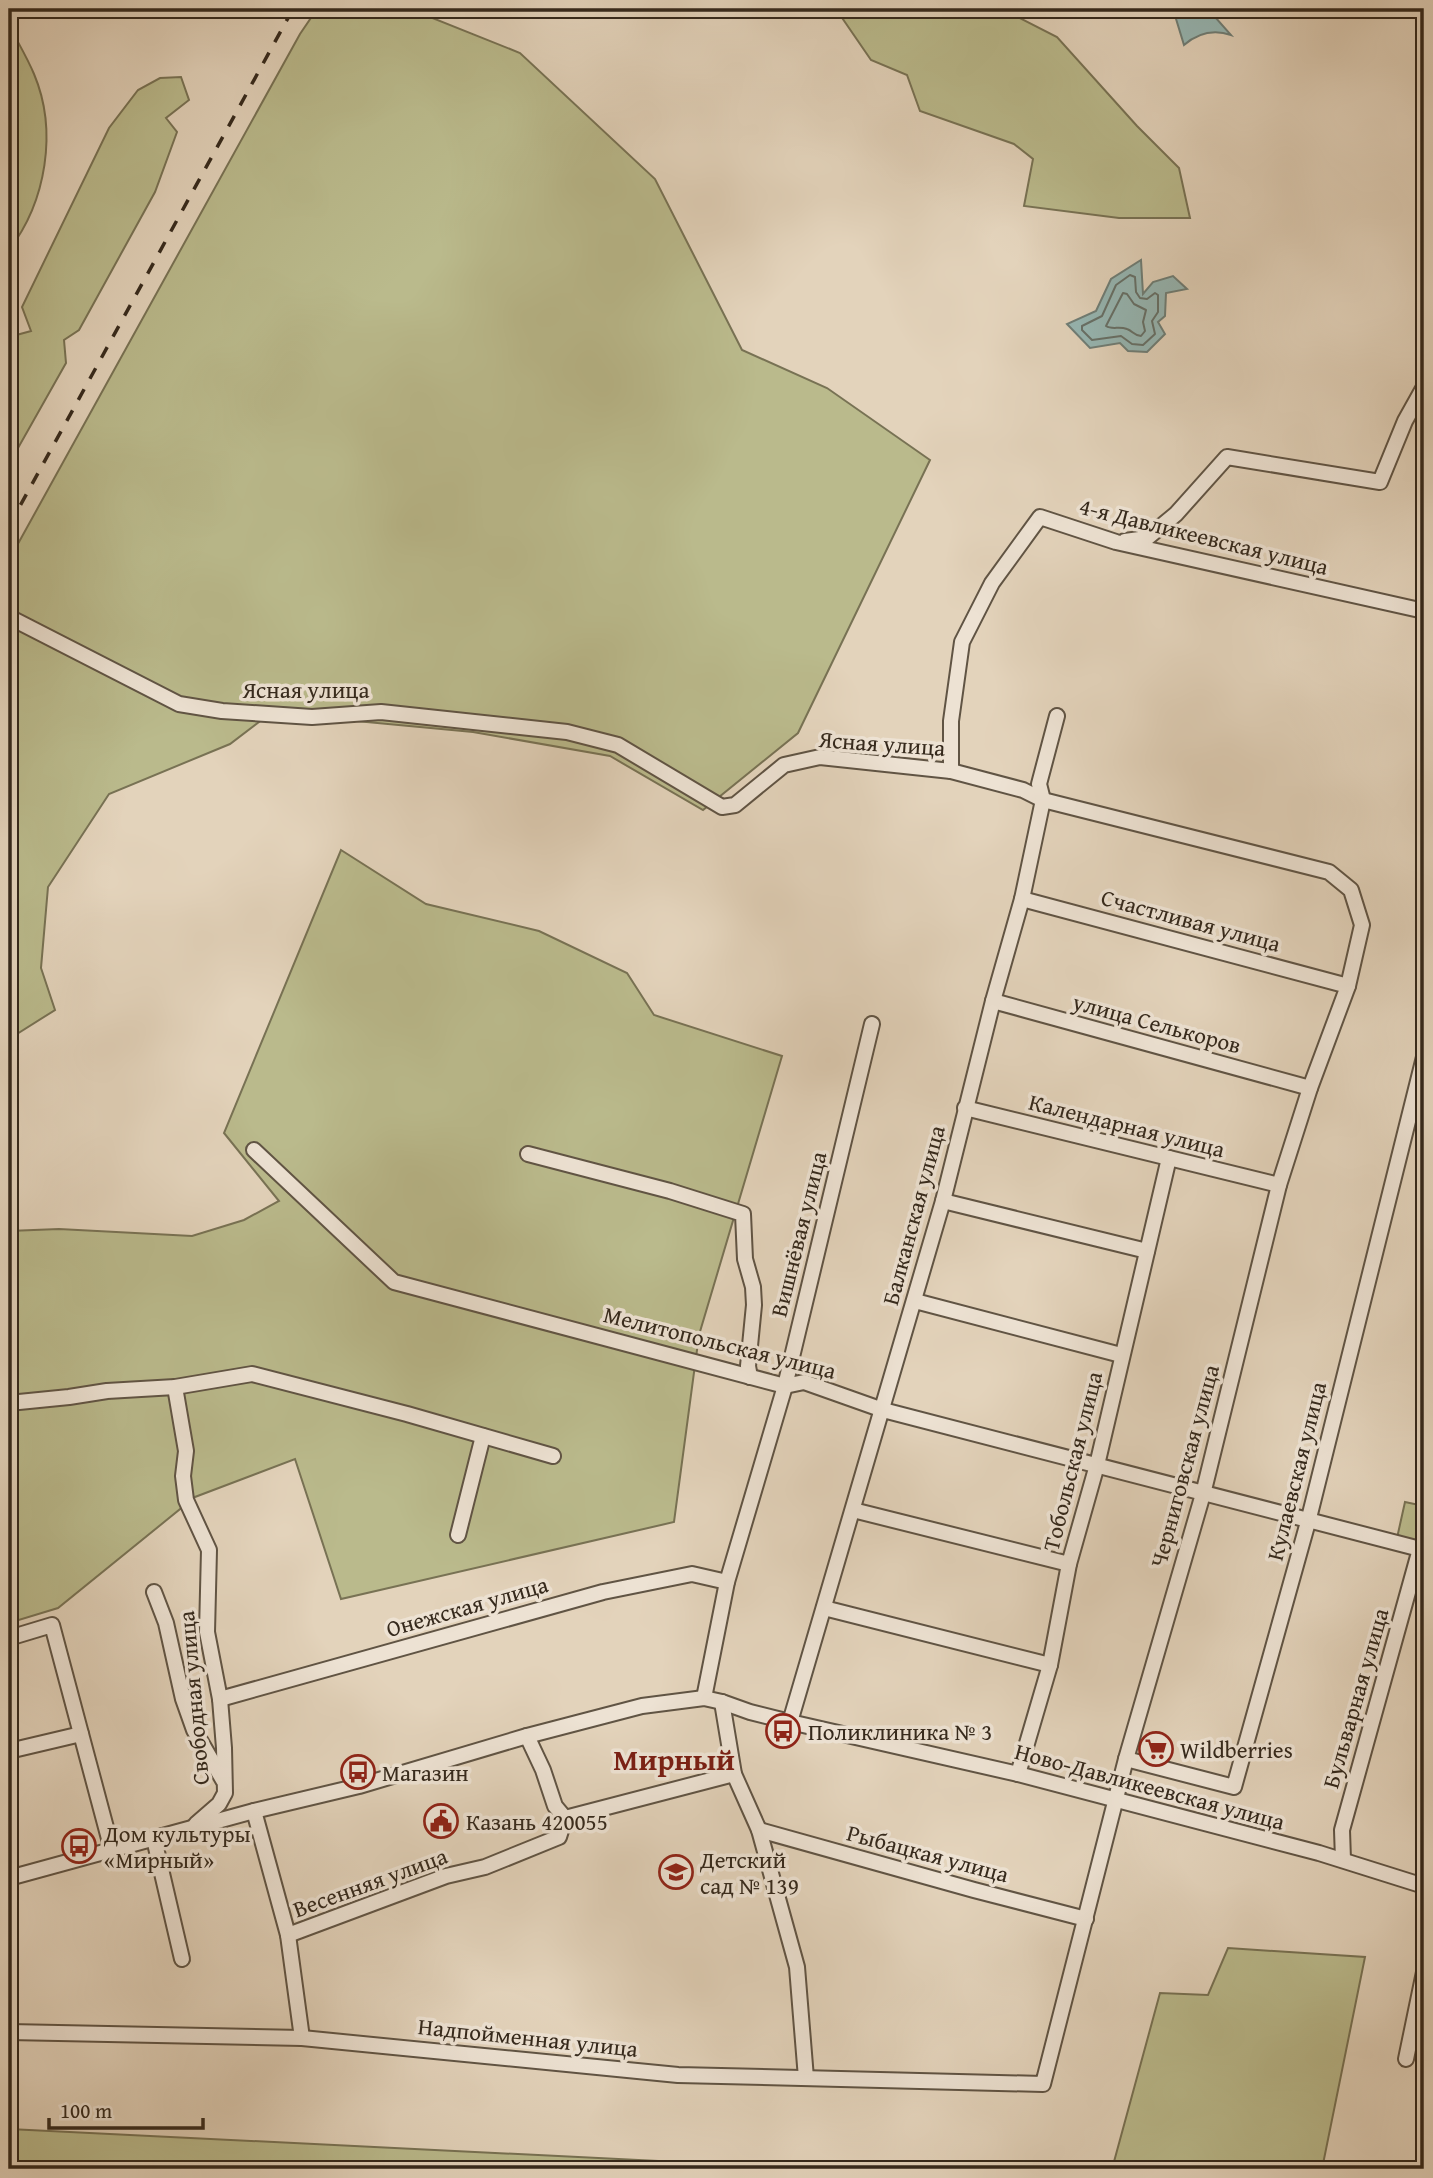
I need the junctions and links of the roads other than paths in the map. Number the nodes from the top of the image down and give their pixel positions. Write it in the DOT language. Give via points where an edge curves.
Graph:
graph roads {
  1 [pos="1424,387"];
  2 [pos="1116,542"];
  3 [pos="1424,611"];
  4 [pos="9,617"];
  5 [pos="1057,716"];
  6 [pos="951,771"];
  7 [pos="1043,800"];
  8 [pos="1329,872"];
  9 [pos="1023,899"];
  10 [pos="1348,986"];
  11 [pos="993,1001"];
  12 [pos="872,1024"];
  13 [pos="1424,1057"];
  14 [pos="1310,1088"];
  15 [pos="965,1108"];
  16 [pos="254,1150"];
  17 [pos="528,1154"];
  18 [pos="1169,1158"];
  19 [pos="1279,1185"];
  20 [pos="943,1201"];
  21 [pos="1147,1251"];
  22 [pos="915,1301"];
  23 [pos="1121,1355"];
  24 [pos="750,1377"];
  25 [pos="785,1386"];
  26 [pos="175,1387"];
  27 [pos="9,1403"];
  28 [pos="883,1410"];
  29 [pos="483,1436"];
  30 [pos="553,1456"];
  31 [pos="1097,1465"];
  32 [pos="1203,1494"];
  33 [pos="853,1510"];
  34 [pos="1308,1522"];
  35 [pos="458,1535"];
  36 [pos="1422,1550"];
  37 [pos="1069,1564"];
  38 [pos="727,1582"];
  39 [pos="154,1592"];
  40 [pos="824,1608"];
  41 [pos="9,1638"];
  42 [pos="1050,1665"];
  43 [pos="704,1698"];
  44 [pos="220,1699"];
  45 [pos="722,1702"];
  46 [pos="790,1722"];
  47 [pos="81,1734"];
  48 [pos="527,1736"];
  49 [pos="9,1751"];
  50 [pos="1126,1759"];
  51 [pos="734,1774"];
  52 [pos="1018,1774"];
  53 [pos="224,1787"];
  54 [pos="1117,1800"];
  55 [pos="248,1813"];
  56 [pos="565,1818"];
  57 [pos="189,1829"];
  58 [pos="759,1830"];
  59 [pos="154,1839"];
  60 [pos="112,1850"];
  61 [pos="1342,1860"];
  62 [pos="9,1878"];
  63 [pos="1424,1886"];
  64 [pos="1086,1919"];
  65 [pos="288,1935"];
  66 [pos="182,1959"];
  67 [pos="1424,1972"];
  68 [pos="9,2032"];
  69 [pos="302,2038"];
  70 [pos="1406,2059"];
  71 [pos="806,2078"];
  72 [pos="1043,2084"];
  1 -- 2 [label="street" via="1380,482 1227,457 1176,514 1147,538"];
  2 -- 3 [label="street, 4-я Давликеевская улица"];
  2 -- 6 [label="street, 4-я Давликеевская улица" via="1040,517 992,583 962,642 951,721"];
  4 -- 6 [label="street, Ясная улица" via="179,704 312,717 381,712 567,732 618,745 722,807 735,805 784,765 820,757"];
  5 -- 7 [label="street, Балканская улица" via="1040,784"];
  6 -- 7 [label="street, Ясная улица" via="1023,790"];
  7 -- 8 [label="street, Ясная улица"];
  7 -- 9 [label="street, Балканская улица"];
  8 -- 10 [label="street, Черниговская улица" via="1351,890 1362,925"];
  9 -- 10 [label="street, Счастливая улица"];
  9 -- 11 [label="street, Балканская улица"];
  10 -- 14 [label="street, Черниговская улица"];
  11 -- 14 [label="street, улица Селькоров"];
  11 -- 15 [label="street, Балканская улица"];
  12 -- 25 [label="street, Вишнёвая улица"];
  13 -- 34 [label="street, Кулаевская улица"];
  14 -- 19 [label="street, Черниговская улица"];
  15 -- 18 [label="street, Календарная улица"];
  15 -- 20 [label="street, Балканская улица"];
  16 -- 24 [label="street, Мелитопольская улица" via="394,1282"];
  17 -- 24 [label="street" via="743,1214 754,1305"];
  18 -- 19 [label="street, Календарная улица"];
  18 -- 21 [label="street, Тобольская улица"];
  19 -- 32 [label="street, Черниговская улица"];
  20 -- 21 [label="street"];
  20 -- 22 [label="street, Балканская улица"];
  21 -- 23 [label="street, Тобольская улица"];
  22 -- 23 [label="street"];
  22 -- 28 [label="street, Балканская улица"];
  23 -- 31 [label="street, Тобольская улица"];
  24 -- 25 [label="street, Мелитопольская улица"];
  25 -- 28 [label="street, Мелитопольская улица" via="804,1382"];
  25 -- 38 [label="street, Вишнёвая улица"];
  26 -- 27 [label="street"];
  26 -- 29 [label="street" via="252,1374"];
  26 -- 44 [label="street, Свободная улица" via="186,1451 186,1500 209,1550 207,1632"];
  28 -- 31 [label="street, Мелитопольская улица"];
  28 -- 33 [label="street, Балканская улица"];
  29 -- 30 [label="street"];
  29 -- 35 [label="street"];
  31 -- 32 [label="street, Мелитопольская улица"];
  31 -- 37 [label="street, Тобольская улица"];
  32 -- 34 [label="street, Мелитопольская улица"];
  32 -- 50 [label="street, Черниговская улица"];
  33 -- 37 [label="street"];
  33 -- 40 [label="street, Балканская улица"];
  34 -- 36 [label="street, Мелитопольская улица"];
  34 -- 50 [label="street, Кулаевская улица" via="1234,1787"];
  36 -- 61 [label="street, Бульварная улица" via="1342,1830"];
  37 -- 42 [label="street, Тобольская улица"];
  38 -- 43 [label="street, Вишнёвая улица"];
  38 -- 44 [label="street, Онежская улица" via="692,1574 603,1592"];
  39 -- 53 [label="street" via="190,1720"];
  40 -- 42 [label="street"];
  40 -- 46 [label="street, Балканская улица"];
  41 -- 47 [label="street" via="52,1625"];
  42 -- 52 [label="street, Тобольская улица"];
  43 -- 45 [label="street, Ново-Давликеевская улица"];
  43 -- 48 [label="street, Ново-Давликеевская улица" via="642,1706"];
  44 -- 53 [label="street, Свободная улица"];
  45 -- 46 [label="street, Ново-Давликеевская улица"];
  45 -- 51 [label="street"];
  46 -- 52 [label="street, Ново-Давликеевская улица"];
  47 -- 49 [label="street"];
  47 -- 60 [label="street"];
  48 -- 55 [label="street, Ново-Давликеевская улица" via="359,1786"];
  48 -- 56 [label="street" via="555,1806"];
  50 -- 54 [label="street, Черниговская улица"];
  51 -- 56 [label="street"];
  51 -- 58 [label="street"];
  52 -- 54 [label="street, Ново-Давликеевская улица"];
  53 -- 55 [label="street" via="230,1804"];
  53 -- 57 [label="street, Свободная улица" via="219,1804"];
  54 -- 61 [label="street, Ново-Давликеевская улица"];
  54 -- 64 [label="street, Черниговская улица"];
  55 -- 57 [label="street, Ново-Давликеевская улица"];
  55 -- 65 [label="street"];
  56 -- 65 [label="street, Весенняя улица" via="559,1837"];
  57 -- 59 [label="street, Ново-Давликеевская улица"];
  58 -- 64 [label="street, Рыбацкая улица"];
  58 -- 71 [label="street" via="797,1968"];
  59 -- 60 [label="street, Ново-Давликеевская улица"];
  59 -- 66 [label="street"];
  60 -- 62 [label="street, Ново-Давликеевская улица"];
  61 -- 63 [label="street, Ново-Давликеевская улица"];
  64 -- 72 [label="street, Черниговская улица"];
  65 -- 69 [label="street"];
  67 -- 70 [label="street"];
  68 -- 69 [label="street, Надпойменная улица"];
  69 -- 71 [label="street, Надпойменная улица" via="678,2075"];
  71 -- 72 [label="street, Надпойменная улица"];
}
